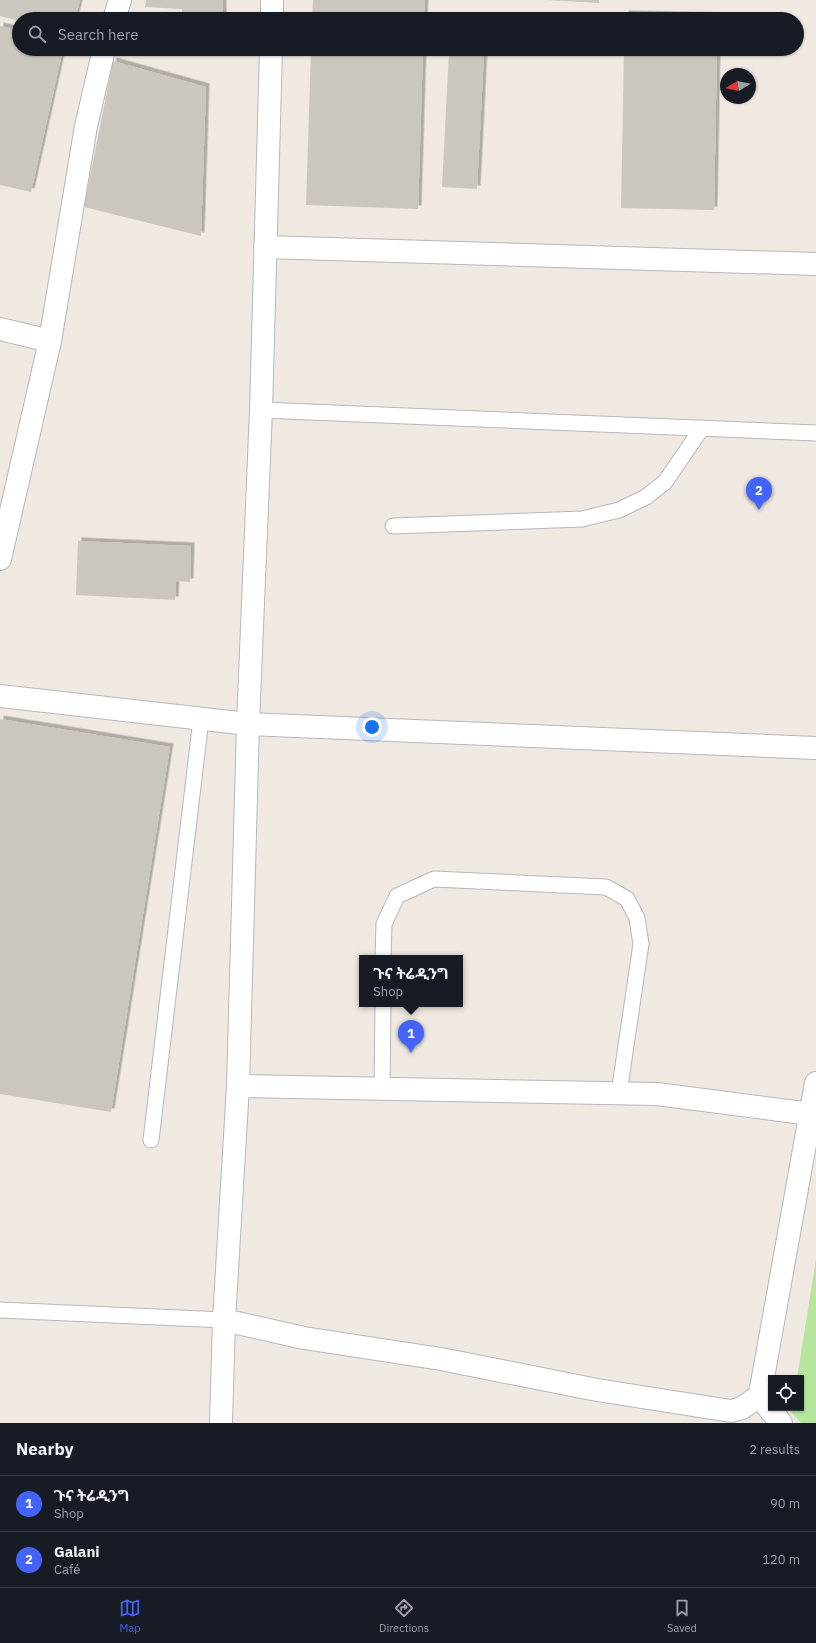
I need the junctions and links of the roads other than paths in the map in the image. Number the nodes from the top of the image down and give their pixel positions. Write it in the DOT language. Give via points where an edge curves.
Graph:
graph roads {
  1 [pos="120,0"];
  2 [pos="272,0"];
  3 [pos="116,12"];
  4 [pos="272,12"];
  5 [pos="102,56"];
  6 [pos="271,56"];
  7 [pos="265,247"];
  8 [pos="816,264"];
  9 [pos="0,329"];
  10 [pos="50,341"];
  11 [pos="261,410"];
  12 [pos="702,428"];
  13 [pos="816,433"];
  14 [pos="394,526"];
  15 [pos="0,559"];
  16 [pos="0,696"];
  17 [pos="201,719"];
  18 [pos="248,724"];
  19 [pos="816,748"];
  20 [pos="383,955"];
  21 [pos="383,1007"];
  22 [pos="816,1083"];
  23 [pos="238,1086"];
  24 [pos="382,1089"];
  25 [pos="619,1093"];
  26 [pos="811,1114"];
  27 [pos="150,1140"];
  28 [pos="0,1310"];
  29 [pos="224,1320"];
  30 [pos="759,1396"];
  31 [pos="221,1423"];
  32 [pos="781,1423"];
  1 -- 3 [label="street"];
  2 -- 4 [label="street"];
  5 -- 10 [label="street" via="86,126"];
  6 -- 7 [label="street"];
  7 -- 8 [label="street"];
  7 -- 11 [label="street"];
  9 -- 10 [label="street"];
  10 -- 15 [label="street"];
  11 -- 12 [label="lane"];
  11 -- 18 [label="street"];
  12 -- 13 [label="lane"];
  12 -- 14 [label="lane" via="665,482 646,497 618,510 582,519"];
  16 -- 17 [label="street"];
  17 -- 18 [label="street"];
  17 -- 27 [label="lane"];
  18 -- 19 [label="street"];
  18 -- 23 [label="street"];
  20 -- 25 [label="lane" via="384,924 397,896 434,878 606,887 626,899 637,918 641,944"];
  21 -- 24 [label="lane"];
  22 -- 26 [label="street"];
  23 -- 24 [label="street"];
  23 -- 29 [label="street"];
  24 -- 25 [label="street"];
  25 -- 26 [label="street" via="656,1094"];
  26 -- 30 [label="street"];
  28 -- 29 [label="lane"];
  29 -- 30 [label="street" via="304,1338 730,1411 742,1408"];
  29 -- 31 [label="street"];
  30 -- 32 [label="street"];
}
